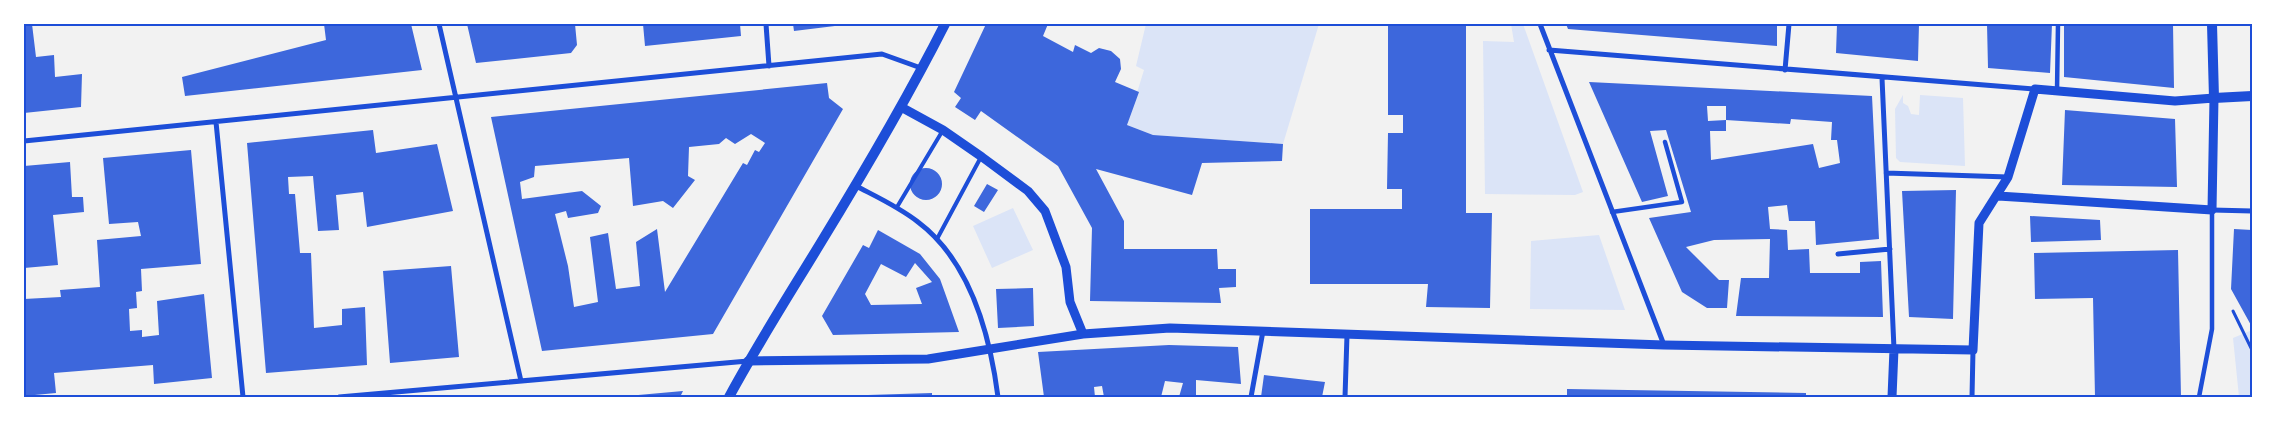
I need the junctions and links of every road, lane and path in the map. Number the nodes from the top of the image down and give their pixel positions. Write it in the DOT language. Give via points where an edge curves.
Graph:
graph roads {
  1 [pos="439,24"];
  2 [pos="766,24"];
  3 [pos="945,24"];
  4 [pos="1540,24"];
  5 [pos="1788,24"];
  6 [pos="2058,24"];
  7 [pos="2212,24"];
  8 [pos="1549,50"];
  9 [pos="769,66"];
  10 [pos="922,68"];
  11 [pos="1784,70"];
  12 [pos="1882,78"];
  13 [pos="2035,89"];
  14 [pos="2057,91"];
  15 [pos="2252,96"];
  16 [pos="456,97"];
  17 [pos="2214,98"];
  18 [pos="901,107"];
  19 [pos="216,122"];
  20 [pos="943,130"];
  21 [pos="24,142"];
  22 [pos="1665,142"];
  23 [pos="982,157"];
  24 [pos="1886,173"];
  25 [pos="2008,177"];
  26 [pos="856,186"];
  27 [pos="1998,196"];
  28 [pos="897,207"];
  29 [pos="2212,210"];
  30 [pos="1612,212"];
  31 [pos="2252,212"];
  32 [pos="937,239"];
  33 [pos="1890,250"];
  34 [pos="1838,254"];
  35 [pos="2237,316"];
  36 [pos="1263,330"];
  37 [pos="1083,334"];
  38 [pos="1347,335"];
  39 [pos="1664,344"];
  40 [pos="989,349"];
  41 [pos="1894,349"];
  42 [pos="1973,350"];
  43 [pos="2252,350"];
  44 [pos="748,361"];
  45 [pos="521,381"];
  46 [pos="243,397"];
  47 [pos="339,397"];
  48 [pos="729,397"];
  49 [pos="998,397"];
  50 [pos="1251,397"];
  51 [pos="1345,397"];
  52 [pos="1892,397"];
  53 [pos="1972,397"];
  54 [pos="2199,397"];
  1 -- 16 [label="street"];
  2 -- 9 [label="street"];
  3 -- 10 [label="main road"];
  4 -- 8 [label="street"];
  5 -- 11 [label="street"];
  6 -- 14 [label="street"];
  7 -- 17 [label="main road"];
  8 -- 11 [label="street"];
  8 -- 30 [label="street"];
  9 -- 10 [label="street" via="882,54"];
  9 -- 16 [label="street"];
  10 -- 18 [label="main road"];
  11 -- 12 [label="street"];
  12 -- 13 [label="street"];
  12 -- 24 [label="street"];
  13 -- 14 [label="street"];
  13 -- 25 [label="street"];
  14 -- 17 [label="street" via="2175,100"];
  15 -- 17 [label="main road"];
  16 -- 19 [label="street"];
  16 -- 45 [label="street"];
  17 -- 29 [label="street"];
  18 -- 20 [label="street"];
  18 -- 26 [label="main road"];
  19 -- 21 [label="street"];
  19 -- 46 [label="street"];
  20 -- 23 [label="street"];
  20 -- 28 [label="lane"];
  22 -- 30 [label="street" via="1682,202"];
  23 -- 32 [label="lane"];
  23 -- 37 [label="street" via="1028,191 1045,210 1066,267 1070,302"];
  24 -- 25 [label="street"];
  24 -- 33 [label="street"];
  25 -- 27 [label="street"];
  26 -- 28 [label="street"];
  26 -- 44 [label="main road"];
  27 -- 29 [label="street"];
  27 -- 42 [label="street" via="1980,223"];
  28 -- 32 [label="street"];
  29 -- 31 [label="street"];
  29 -- 54 [label="street" via="2212,329"];
  30 -- 39 [label="street"];
  32 -- 40 [label="street" via="959,267"];
  33 -- 34 [label="street"];
  33 -- 41 [label="street"];
  35 -- 43 [label="path"];
  36 -- 37 [label="street" via="1170,328"];
  36 -- 38 [label="street"];
  36 -- 50 [label="street"];
  37 -- 40 [label="street"];
  38 -- 39 [label="street"];
  38 -- 51 [label="street"];
  39 -- 41 [label="street"];
  40 -- 44 [label="street" via="928,360"];
  40 -- 49 [label="street"];
  41 -- 42 [label="street"];
  41 -- 52 [label="street"];
  42 -- 53 [label="street"];
  44 -- 45 [label="street"];
  44 -- 48 [label="main road"];
  45 -- 47 [label="street"];
}
